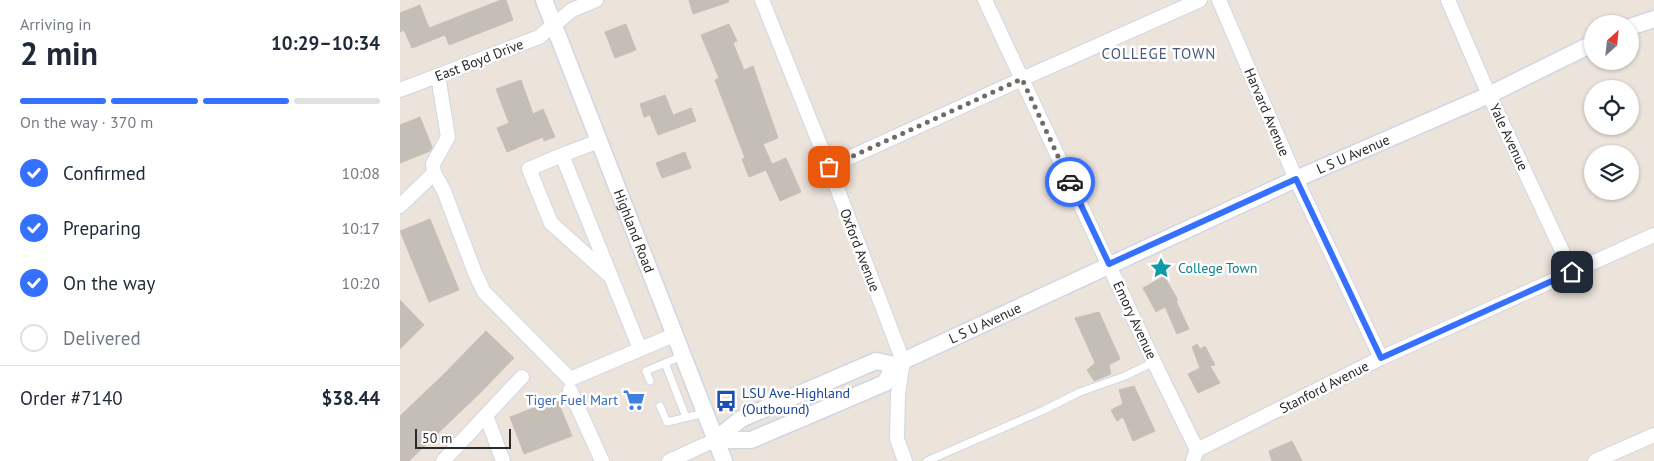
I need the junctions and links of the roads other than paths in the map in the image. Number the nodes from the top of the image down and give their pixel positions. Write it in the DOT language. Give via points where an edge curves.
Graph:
graph roads {
  1 [pos="544,0"];
  2 [pos="596,0"];
  3 [pos="762,0"];
  4 [pos="985,0"];
  5 [pos="1200,0"];
  6 [pos="1219,0"];
  7 [pos="1448,0"];
  8 [pos="1654,19"];
  9 [pos="554,24"];
  10 [pos="1639,25"];
  11 [pos="1584,48"];
  12 [pos="438,76"];
  13 [pos="1022,79"];
  14 [pos="400,90"];
  15 [pos="1489,94"];
  16 [pos="599,141"];
  17 [pos="562,155"];
  18 [pos="829,167"];
  19 [pos="434,173"];
  20 [pos="1296,179"];
  21 [pos="400,206"];
  22 [pos="1654,235"];
  23 [pos="1109,264"];
  24 [pos="1572,272"];
  25 [pos="611,277"];
  26 [pos="674,334"];
  27 [pos="640,349"];
  28 [pos="682,356"];
  29 [pos="1381,358"];
  30 [pos="1154,362"];
  31 [pos="665,363"];
  32 [pos="899,363"];
  33 [pos="522,377"];
  34 [pos="650,381"];
  35 [pos="570,390"];
  36 [pos="660,406"];
  37 [pos="705,413"];
  38 [pos="486,415"];
  39 [pos="686,417"];
  40 [pos="1654,435"];
  41 [pos="715,440"];
  42 [pos="1195,456"];
  43 [pos="1609,458"];
  44 [pos="443,461"];
  45 [pos="503,461"];
  46 [pos="602,461"];
  47 [pos="669,461"];
  48 [pos="724,461"];
  49 [pos="904,461"];
  50 [pos="927,461"];
  51 [pos="1595,461"];
  1 -- 9 [label="street, Highland Road"];
  2 -- 9 [label="street, East Boyd Drive" via="572,10"];
  3 -- 18 [label="street, Oxford Avenue"];
  4 -- 13 [label="street, Emory Avenue"];
  5 -- 13 [label="street"];
  6 -- 20 [label="street, Harvard Avenue"];
  7 -- 15 [label="street, Yale Avenue"];
  8 -- 10 [label="street"];
  9 -- 12 [label="street, East Boyd Drive" via="539,37"];
  9 -- 16 [label="street, Highland Road"];
  11 -- 15 [label="street, L S U Avenue"];
  12 -- 14 [label="street, East Boyd Drive"];
  12 -- 19 [label="street" via="448,137 433,164"];
  13 -- 18 [label="street"];
  13 -- 23 [label="street, Emory Avenue"];
  15 -- 20 [label="street, L S U Avenue"];
  15 -- 24 [label="street, Yale Avenue"];
  16 -- 17 [label="street"];
  16 -- 26 [label="street, Highland Road"];
  17 -- 25 [label="street"];
  17 -- 25 [label="street" via="529,169 547,214 551,223"];
  18 -- 32 [label="street, Oxford Avenue"];
  19 -- 21 [label="street"];
  19 -- 27 [label="street" via="484,292 570,379"];
  20 -- 23 [label="street, L S U Avenue"];
  20 -- 29 [label="street, Harvard Avenue"];
  22 -- 24 [label="street, Stanford Avenue"];
  23 -- 30 [label="street, Emory Avenue"];
  23 -- 32 [label="street, L S U Avenue"];
  24 -- 29 [label="street, Stanford Avenue"];
  25 -- 27 [label="street"];
  26 -- 27 [label="street"];
  26 -- 28 [label="street, Highland Road"];
  28 -- 31 [label="lane"];
  28 -- 37 [label="street, Highland Road"];
  29 -- 42 [label="street, Stanford Avenue"];
  30 -- 42 [label="street, Emory Avenue"];
  30 -- 50 [label="lane"];
  31 -- 34 [label="lane" via="646,371"];
  31 -- 39 [label="lane"];
  32 -- 41 [label="street, L S U Avenue" via="876,361 740,419"];
  32 -- 41 [label="street" via="885,383 751,440"];
  32 -- 49 [label="street" via="897,439"];
  33 -- 38 [label="street"];
  35 -- 46 [label="street"];
  36 -- 39 [label="lane" via="667,422"];
  37 -- 39 [label="lane"];
  37 -- 41 [label="street, Highland Road"];
  38 -- 44 [label="street"];
  38 -- 45 [label="street"];
  40 -- 43 [label="street"];
  41 -- 47 [label="street"];
  41 -- 48 [label="street, Highland Road"];
  43 -- 51 [label="street"];
}
